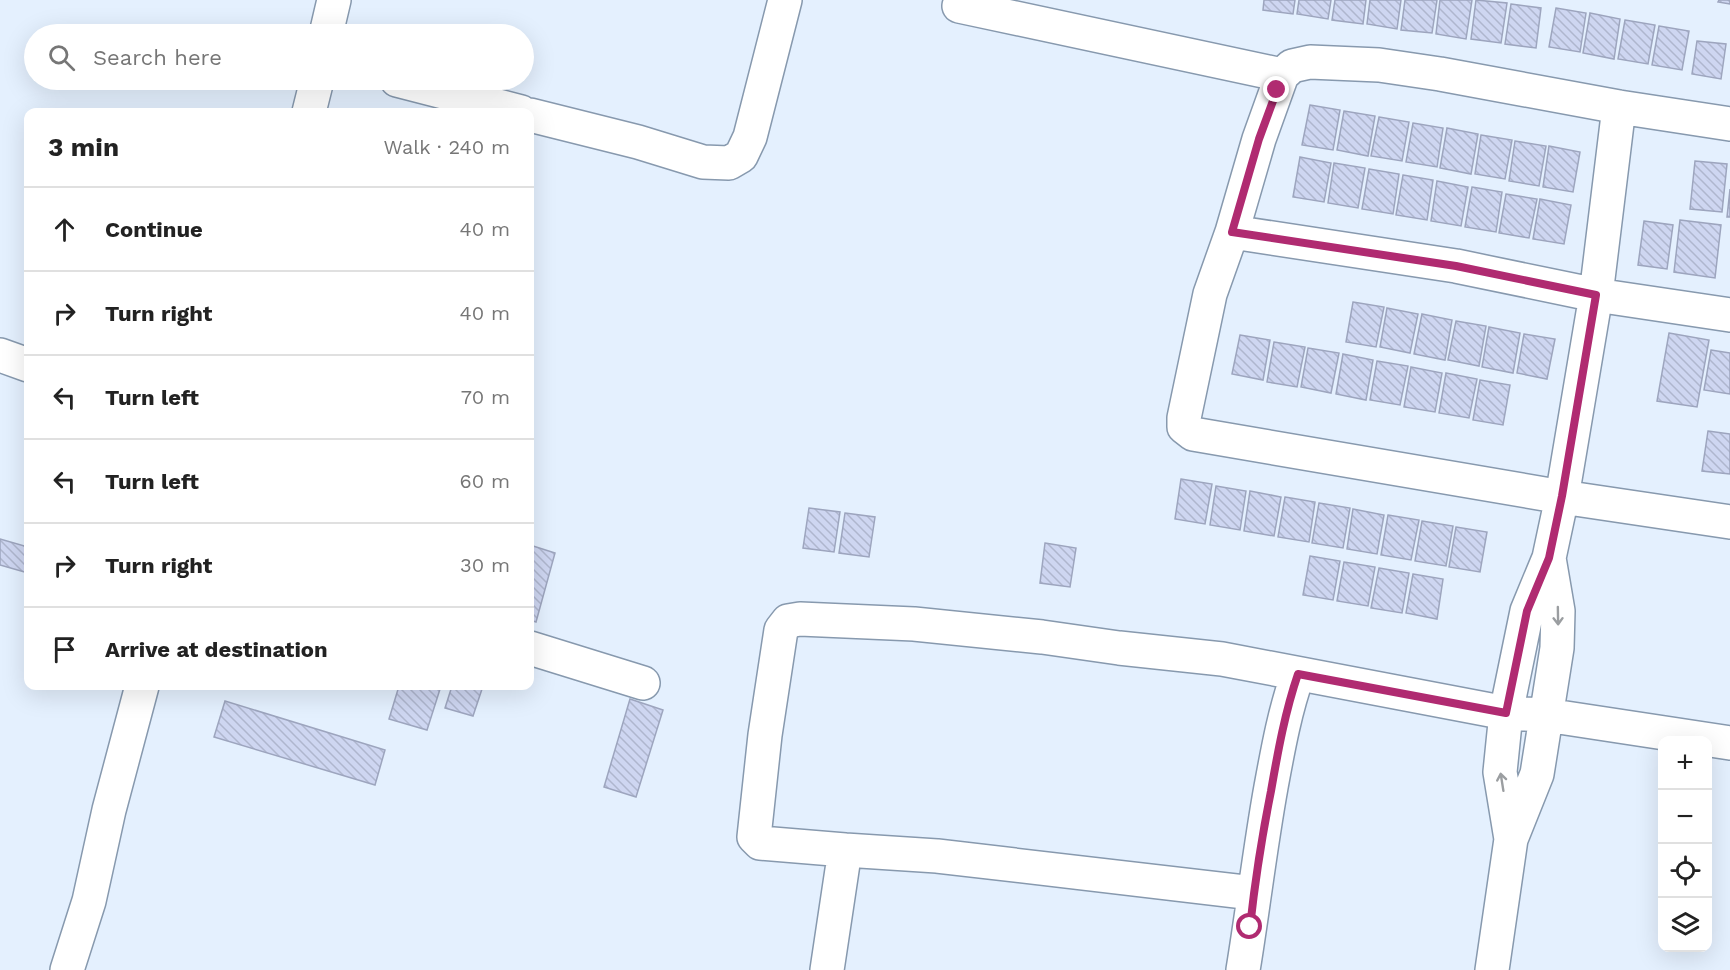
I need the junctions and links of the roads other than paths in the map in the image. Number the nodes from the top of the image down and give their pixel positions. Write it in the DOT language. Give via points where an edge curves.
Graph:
graph roads {
  1 [pos="334,0"];
  2 [pos="785,0"];
  3 [pos="959,6"];
  4 [pos="328,24"];
  5 [pos="1282,75"];
  6 [pos="314,90"];
  7 [pos="435,90"];
  8 [pos="1619,107"];
  9 [pos="310,108"];
  10 [pos="505,108"];
  11 [pos="534,116"];
  12 [pos="1730,124"];
  13 [pos="1232,232"];
  14 [pos="1596,295"];
  15 [pos="1730,315"];
  16 [pos="0,355"];
  17 [pos="24,364"];
  18 [pos="1562,496"];
  19 [pos="1730,522"];
  20 [pos="1549,558"];
  21 [pos="534,649"];
  22 [pos="1298,674"];
  23 [pos="643,682"];
  24 [pos="141,690"];
  25 [pos="1506,713"];
  26 [pos="1546,715"];
  27 [pos="1730,743"];
  28 [pos="1511,839"];
  29 [pos="845,850"];
  30 [pos="1253,893"];
  31 [pos="67,970"];
  32 [pos="827,970"];
  33 [pos="1243,970"];
  34 [pos="1492,970"];
  1 -- 4 [label="street"];
  2 -- 11 [label="street" via="750,137 741,156 729,163 703,162"];
  3 -- 5 [label="street"];
  5 -- 8 [label="street" via="1292,66 1310,62 1378,65"];
  5 -- 13 [label="street"];
  6 -- 9 [label="street"];
  7 -- 10 [label="street"];
  8 -- 12 [label="street"];
  8 -- 14 [label="street"];
  13 -- 14 [label="street" via="1456,266"];
  13 -- 18 [label="street" via="1210,294 1184,427 1193,434"];
  14 -- 15 [label="street"];
  14 -- 18 [label="street"];
  16 -- 17 [label="street"];
  18 -- 19 [label="street"];
  18 -- 20 [label="street"];
  20 -- 25 [label="street" via="1527,611"];
  20 -- 26 [label="street, one-way" via="1558,611 1557,648"];
  21 -- 23 [label="street"];
  22 -- 25 [label="street"];
  22 -- 29 [label="street" via="1222,659 1042,637 914,624 789,621 781,630 754,837 760,843"];
  22 -- 30 [label="street" via="1278,750"];
  24 -- 31 [label="street" via="89,902"];
  25 -- 26 [label="street"];
  28 -- 25 [label="street, one-way" via="1500,772"];
  26 -- 27 [label="street"];
  26 -- 28 [label="street" via="1537,774"];
  28 -- 34 [label="street"];
  29 -- 30 [label="street" via="937,856"];
  29 -- 32 [label="street"];
  30 -- 33 [label="street"];
}
